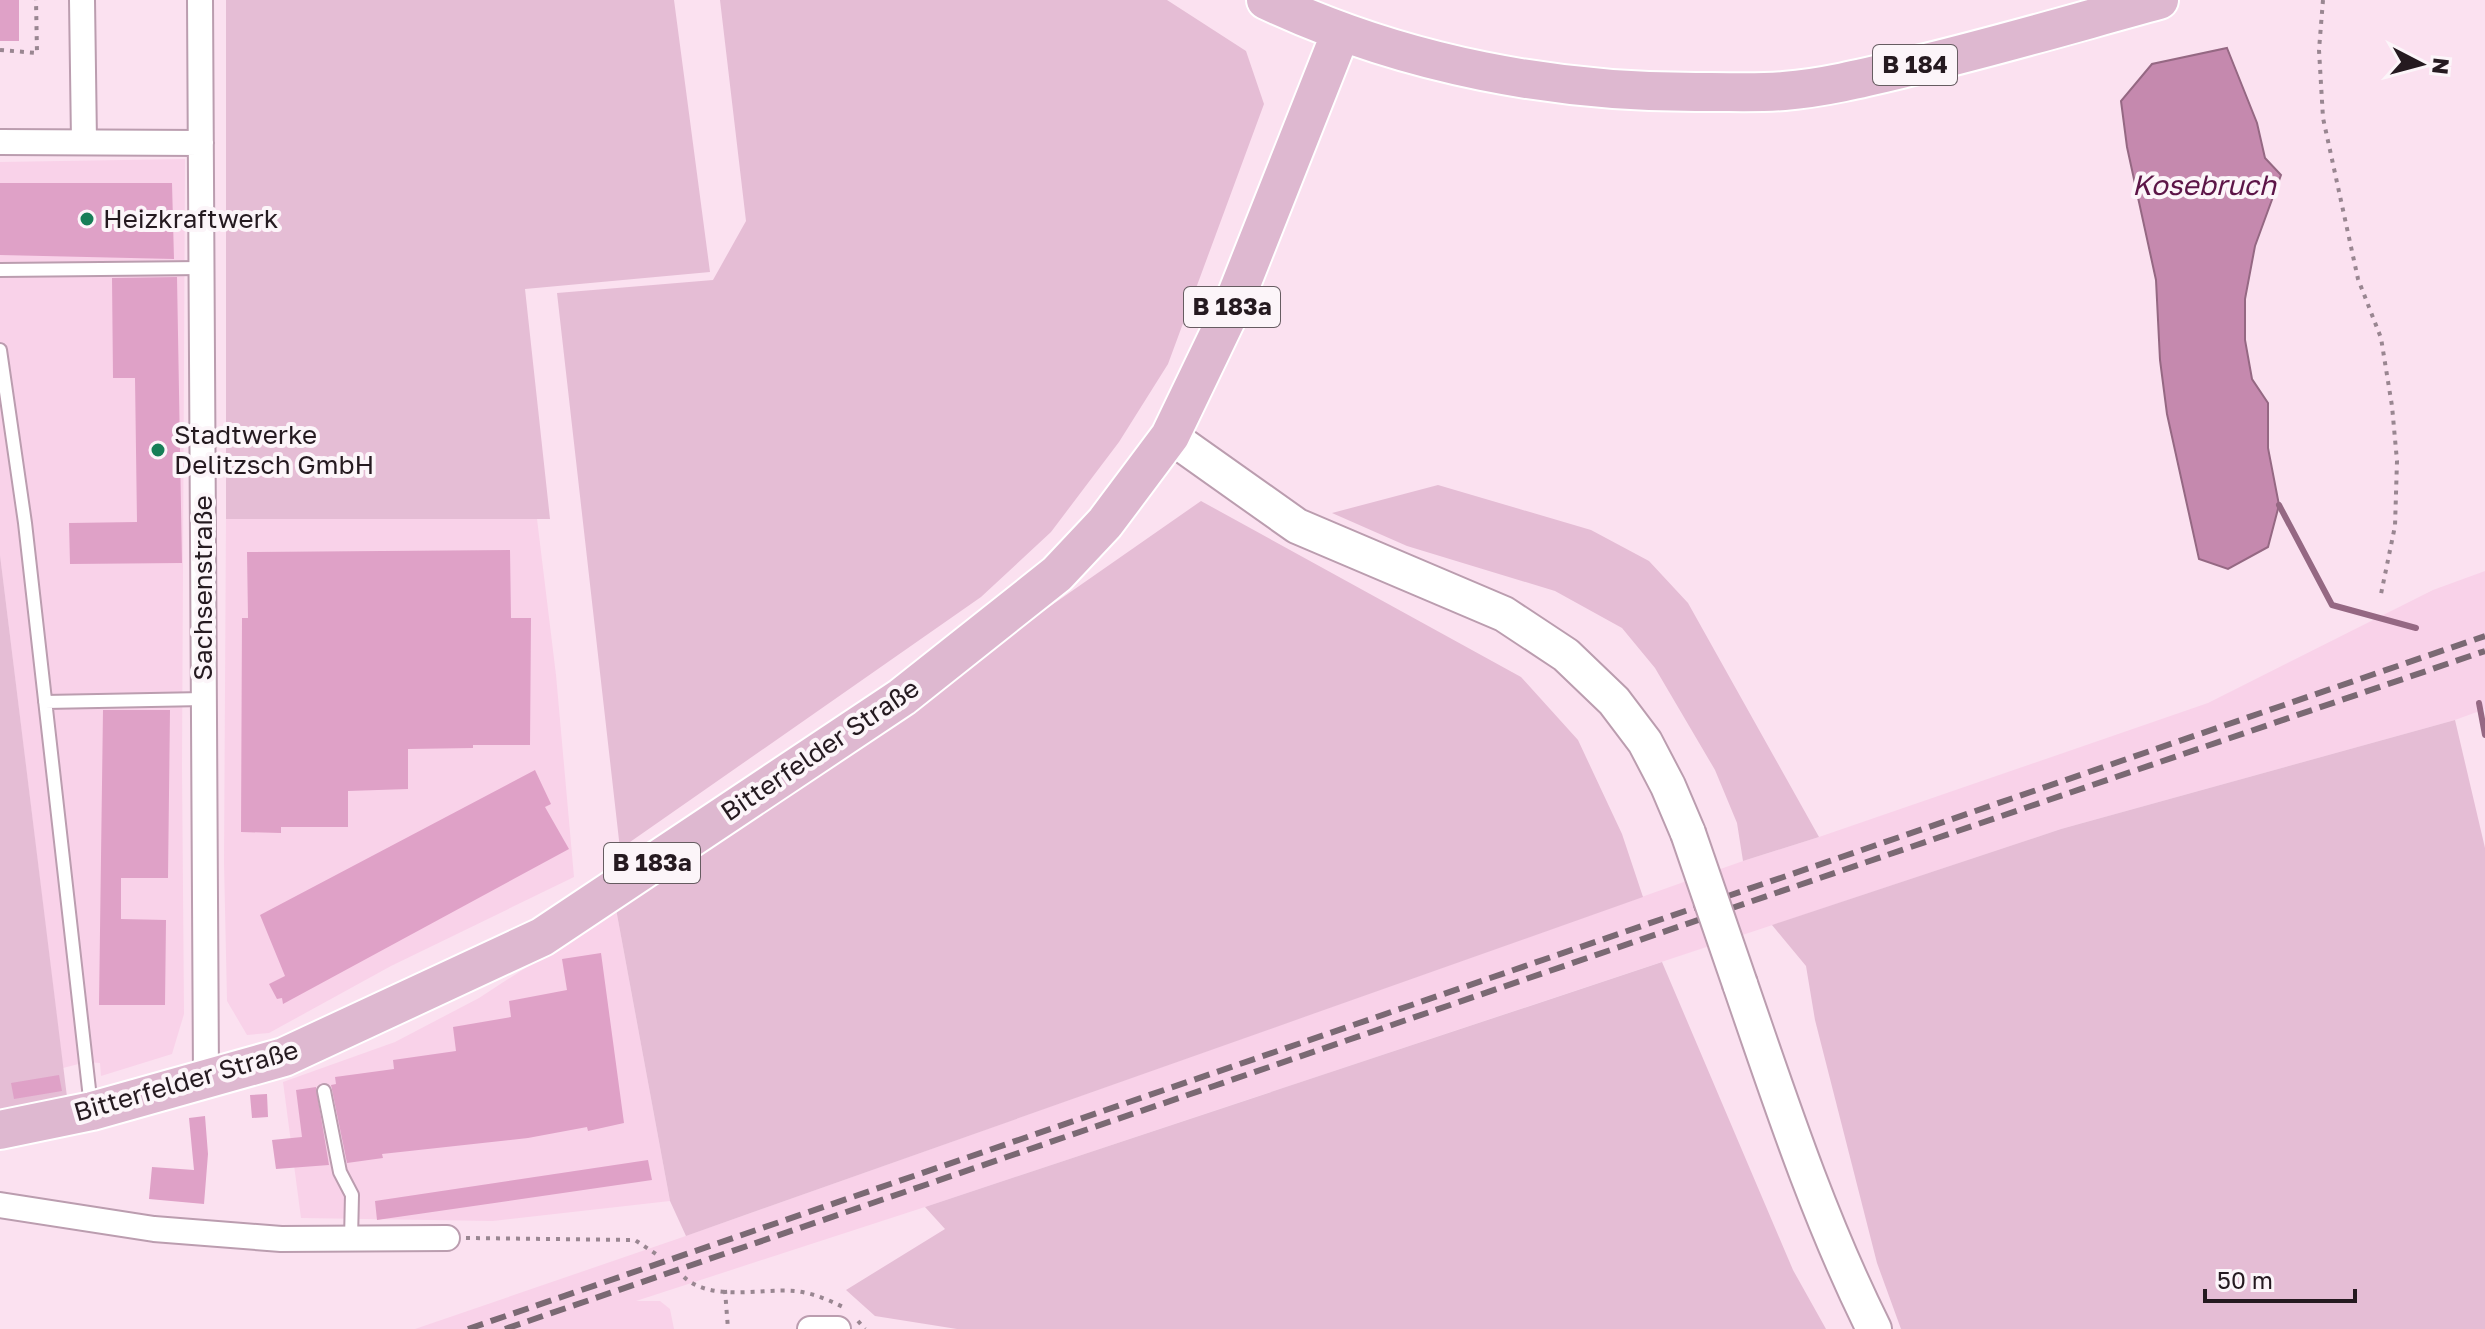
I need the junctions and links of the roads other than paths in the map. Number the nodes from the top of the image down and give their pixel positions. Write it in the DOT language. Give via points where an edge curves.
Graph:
graph roads {
  1 [pos="82,0"];
  2 [pos="200,0"];
  3 [pos="1266,0"];
  4 [pos="2159,0"];
  5 [pos="1341,32"];
  6 [pos="84,141"];
  7 [pos="0,142"];
  8 [pos="201,143"];
  9 [pos="202,268"];
  10 [pos="0,270"];
  11 [pos="0,350"];
  12 [pos="1170,436"];
  13 [pos="204,699"];
  14 [pos="45,702"];
  15 [pos="206,1079"];
  16 [pos="324,1091"];
  17 [pos="92,1111"];
  18 [pos="0,1130"];
  19 [pos="0,1205"];
  20 [pos="447,1238"];
  21 [pos="351,1239"];
  22 [pos="846,1318"];
  23 [pos="810,1329"];
  24 [pos="1874,1329"];
  1 -- 6 [label="street"];
  2 -- 8 [label="street, Sachsenstraße"];
  3 -- 5 [label="main road"];
  4 -- 5 [label="main road, B 184" via="1864,78 1783,91 1666,93 1577,87 1443,62"];
  5 -- 12 [label="main road, Bitterfelder Straße / B 183a" via="1232,307"];
  6 -- 7 [label="street"];
  6 -- 8 [label="street"];
  8 -- 9 [label="street, Sachsenstraße"];
  9 -- 10 [label="lane"];
  9 -- 13 [label="street, Sachsenstraße"];
  11 -- 14 [label="lane"];
  12 -- 15 [label="main road, Bitterfelder Straße / B 183a" via="1105,523 1057,574 889,706 542,937 284,1057"];
  12 -- 24 [label="main road, bridge" via="1297,526 1504,614 1566,655 1614,701 1645,742 1688,833 1780,1101"];
  13 -- 14 [label="lane"];
  13 -- 15 [label="street, Sachsenstraße"];
  14 -- 17 [label="lane"];
  15 -- 17 [label="main road, Bitterfelder Straße / B 183a"];
  16 -- 21 [label="lane" via="340,1172 352,1195"];
  17 -- 18 [label="main road, Bitterfelder Straße / B 183a"];
  19 -- 21 [label="street" via="154,1229"];
  20 -- 21 [label="street"];
  22 -- 23 [label="street"];
}
